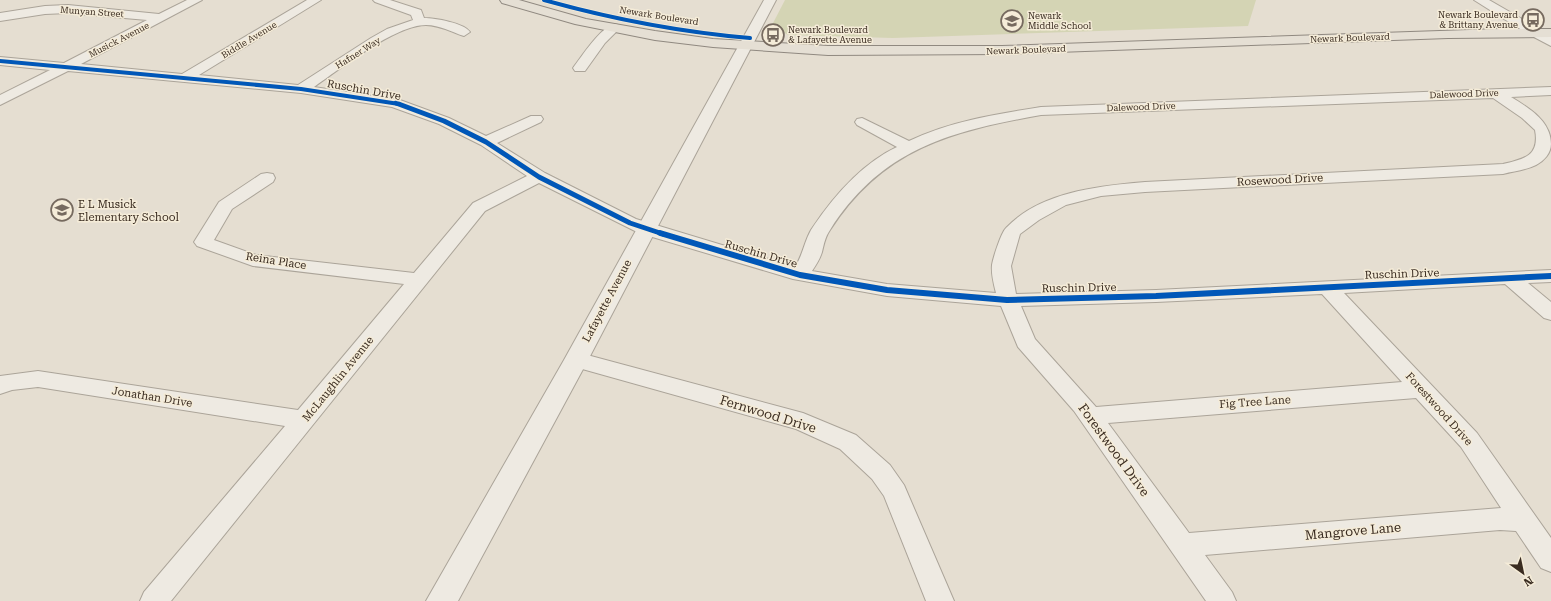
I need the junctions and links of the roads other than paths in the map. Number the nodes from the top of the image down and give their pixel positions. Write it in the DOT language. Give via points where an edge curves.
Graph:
graph roads {
  1 [pos="196,0"];
  2 [pos="315,0"];
  3 [pos="379,0"];
  4 [pos="506,0"];
  5 [pos="544,0"];
  6 [pos="770,0"];
  7 [pos="1480,0"];
  8 [pos="0,17"];
  9 [pos="161,18"];
  10 [pos="419,22"];
  11 [pos="1522,24"];
  12 [pos="1551,24"];
  13 [pos="614,28"];
  14 [pos="464,32"];
  15 [pos="1536,33"];
  16 [pos="1551,33"];
  17 [pos="748,42"];
  18 [pos="1551,42"];
  19 [pos="0,62"];
  20 [pos="65,68"];
  21 [pos="580,68"];
  22 [pos="183,79"];
  23 [pos="301,89"];
  24 [pos="1551,91"];
  25 [pos="1496,93"];
  26 [pos="0,101"];
  27 [pos="536,119"];
  28 [pos="862,122"];
  29 [pos="486,142"];
  30 [pos="909,147"];
  31 [pos="539,176"];
  32 [pos="267,178"];
  33 [pos="646,229"];
  34 [pos="800,275"];
  35 [pos="1551,276"];
  36 [pos="1511,279"];
  37 [pos="419,280"];
  38 [pos="1327,287"];
  39 [pos="1007,300"];
  40 [pos="1551,313"];
  41 [pos="576,360"];
  42 [pos="0,386"];
  43 [pos="1421,389"];
  44 [pos="1090,416"];
  45 [pos="304,420"];
  46 [pos="1524,520"];
  47 [pos="1182,545"];
  48 [pos="1551,560"];
  49 [pos="154,601"];
  50 [pos="442,601"];
  51 [pos="940,601"];
  52 [pos="1222,601"];
  1 -- 9 [label="street, Musick Avenue"];
  2 -- 22 [label="street, Biddle Avenue"];
  3 -- 10 [label="street" via="417,13"];
  4 -- 13 [label="main road, Newark Boulevard"];
  5 -- 17 [label="main road, Newark Boulevard" via="629,21"];
  6 -- 17 [label="street, Lafayette Avenue"];
  7 -- 11 [label="street"];
  8 -- 9 [label="street, Munyan Street" via="68,9"];
  9 -- 20 [label="street, Musick Avenue"];
  10 -- 14 [label="street" via="451,26"];
  10 -- 23 [label="street, Hafner Way" via="380,38"];
  11 -- 12 [label="main road, Newark Boulevard"];
  11 -- 15 [label="street"];
  11 -- 17 [label="main road, Newark Boulevard" via="916,44"];
  13 -- 17 [label="main road, Newark Boulevard" via="686,40"];
  13 -- 21 [label="street" via="601,40"];
  15 -- 16 [label="main road, Newark Boulevard"];
  15 -- 17 [label="main road, Newark Boulevard" via="896,53 815,52"];
  15 -- 18 [label="street"];
  17 -- 33 [label="street, Lafayette Avenue"];
  19 -- 20 [label="street, Ruschin Drive"];
  20 -- 22 [label="street, Ruschin Drive"];
  20 -- 26 [label="street, Musick Avenue"];
  22 -- 23 [label="street, Ruschin Drive"];
  23 -- 29 [label="street, Ruschin Drive" via="395,103 444,121"];
  24 -- 25 [label="street, Dalewood Drive"];
  25 -- 30 [label="street, Dalewood Drive" via="1041,111 962,126"];
  25 -- 39 [label="street, Rosewood Drive" via="1526,114 1543,130 1544,144 1538,156 1525,164 1503,169 1145,187 1101,191 1060,201 1033,216 1012,232 1001,266"];
  27 -- 29 [label="street"];
  28 -- 30 [label="street"];
  29 -- 31 [label="street, Ruschin Drive"];
  30 -- 34 [label="street, Dalewood Drive" via="887,158 868,172 839,203 817,237 812,254"];
  31 -- 33 [label="street, Ruschin Drive"];
  31 -- 37 [label="street, McLaughlin Avenue" via="479,207"];
  32 -- 37 [label="street, Reina Place" via="225,206 203,242 253,260"];
  33 -- 34 [label="street, Ruschin Drive"];
  33 -- 41 [label="street, Lafayette Avenue"];
  34 -- 39 [label="street, Ruschin Drive" via="887,290"];
  35 -- 36 [label="street, Ruschin Drive"];
  36 -- 38 [label="street, Ruschin Drive"];
  36 -- 40 [label="street"];
  37 -- 45 [label="street, McLaughlin Avenue"];
  38 -- 39 [label="street, Ruschin Drive" via="1156,296"];
  38 -- 43 [label="street, Forestwood Drive"];
  39 -- 44 [label="street, Forestwood Drive" via="1025,342"];
  41 -- 50 [label="street, Lafayette Avenue"];
  41 -- 51 [label="street, Fernwood Drive" via="803,422 848,442 881,472 895,492"];
  42 -- 45 [label="street, Jonathan Drive" via="8,382 38,379"];
  43 -- 44 [label="street, Fig Tree Lane"];
  43 -- 46 [label="street, Forestwood Drive" via="1469,440"];
  44 -- 47 [label="street, Forestwood Drive"];
  45 -- 49 [label="street, McLaughlin Avenue"];
  46 -- 47 [label="street, Mangrove Lane" via="1500,518"];
  46 -- 48 [label="street, Forestwood Drive"];
  47 -- 52 [label="street, Forestwood Drive"];
}
